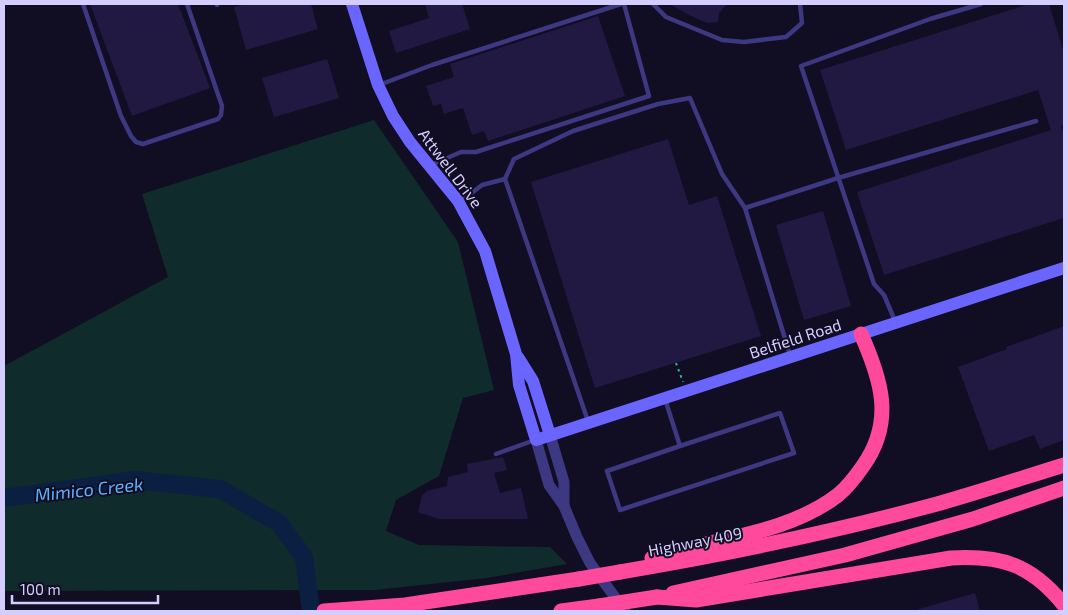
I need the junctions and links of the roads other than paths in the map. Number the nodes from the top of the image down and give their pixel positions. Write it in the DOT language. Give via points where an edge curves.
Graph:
graph roads {
  1 [pos="83,4"];
  2 [pos="187,4"];
  3 [pos="352,4"];
  4 [pos="622,4"];
  5 [pos="653,4"];
  6 [pos="800,4"];
  7 [pos="982,4"];
  8 [pos="378,86"];
  9 [pos="1036,121"];
  10 [pos="430,166"];
  11 [pos="838,178"];
  12 [pos="505,179"];
  13 [pos="459,203"];
  14 [pos="745,208"];
  15 [pos="1064,268"];
  16 [pos="895,322"];
  17 [pos="861,334"];
  18 [pos="516,354"];
  19 [pos="791,356"];
  20 [pos="664,398"];
  21 [pos="589,422"];
  22 [pos="550,435"];
  23 [pos="536,440"];
  24 [pos="680,446"];
  25 [pos="496,454"];
  26 [pos="1064,464"];
  27 [pos="1064,488"];
  28 [pos="564,506"];
  29 [pos="620,572"];
  30 [pos="657,597"];
  31 [pos="1061,605"];
  32 [pos="324,611"];
  33 [pos="561,611"];
  34 [pos="625,611"];
  1 -- 2 [label="lane" via="121,116 131,136 143,144 218,119 221,115 222,106"];
  3 -- 8 [label="main road, Attwell Drive"];
  4 -- 8 [label="lane" via="432,65"];
  4 -- 10 [label="lane" via="650,96 476,152 461,152"];
  5 -- 6 [label="lane" via="666,17 680,24 722,40 744,42 786,37 802,23"];
  7 -- 11 [label="lane" via="930,19 801,66"];
  8 -- 10 [label="main road, Attwell Drive" via="393,116"];
  9 -- 11 [label="lane"];
  10 -- 13 [label="main road, Attwell Drive"];
  11 -- 14 [label="lane"];
  11 -- 16 [label="lane" via="874,284 884,295"];
  12 -- 13 [label="lane" via="482,185"];
  12 -- 14 [label="lane" via="514,159 573,130 658,104 690,98 722,174"];
  12 -- 21 [label="lane"];
  13 -- 18 [label="main road, Attwell Drive" via="485,251"];
  14 -- 19 [label="lane"];
  15 -- 16 [label="main road, Belfield Road"];
  16 -- 17 [label="main road, Belfield Road"];
  17 -- 19 [label="main road, Belfield Road"];
  17 -- 29 [label="highway" via="879,380 882,420 870,456 839,494 790,520 756,532 653,557"];
  18 -- 22 [label="main road, Attwell Drive" via="533,381"];
  18 -- 23 [label="main road, Attwell Drive" via="519,385"];
  19 -- 20 [label="main road, Belfield Road"];
  20 -- 21 [label="main road, Belfield Road"];
  20 -- 24 [label="lane"];
  21 -- 22 [label="main road, Belfield Road"];
  22 -- 23 [label="main road, Belfield Road"];
  22 -- 28 [label="street, Attwell Drive" via="564,482"];
  23 -- 25 [label="lane"];
  23 -- 28 [label="street, Attwell Drive" via="549,485"];
  24 -- 24 [label="lane" via="607,471 620,510 794,453 780,413"];
  26 -- 29 [label="highway, Highway 409" via="937,503 819,533"];
  27 -- 30 [label="highway" via="973,520 845,555"];
  28 -- 34 [label="street, Attwell Drive" via="590,563"];
  29 -- 32 [label="highway, Highway 409, bridge" via="406,605"];
  30 -- 31 [label="highway" via="696,600 972,557 999,560 1024,569 1046,584"];
  30 -- 33 [label="highway, bridge"];
}
